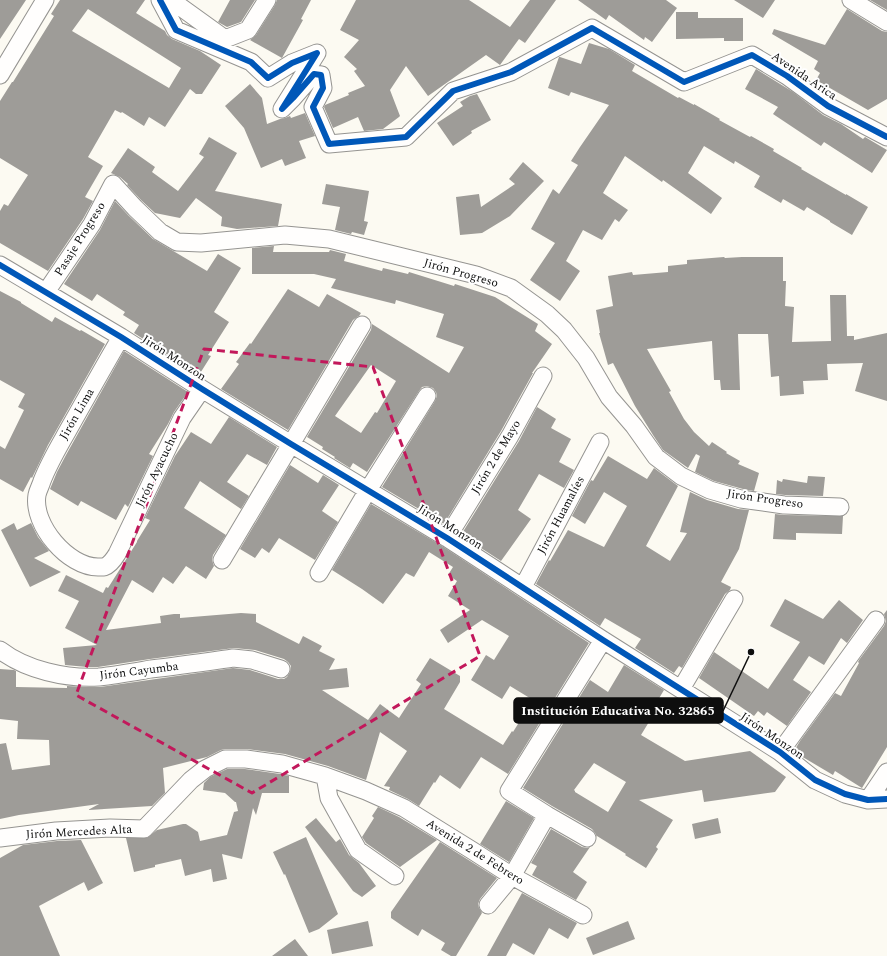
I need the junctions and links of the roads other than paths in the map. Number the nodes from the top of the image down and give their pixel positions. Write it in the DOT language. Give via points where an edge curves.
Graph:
graph roads {
  1 [pos="45,0"];
  2 [pos="160,0"];
  3 [pos="171,0"];
  4 [pos="267,0"];
  5 [pos="851,0"];
  6 [pos="887,22"];
  7 [pos="0,75"];
  8 [pos="887,137"];
  9 [pos="113,184"];
  10 [pos="0,265"];
  11 [pos="46,292"];
  12 [pos="362,325"];
  13 [pos="121,337"];
  14 [pos="543,376"];
  15 [pos="202,389"];
  16 [pos="428,396"];
  17 [pos="600,442"];
  18 [pos="291,444"];
  19 [pos="368,490"];
  20 [pos="840,507"];
  21 [pos="447,538"];
  22 [pos="117,554"];
  23 [pos="222,560"];
  24 [pos="319,573"];
  25 [pos="523,588"];
  26 [pos="734,599"];
  27 [pos="876,620"];
  28 [pos="603,640"];
  29 [pos="0,650"];
  30 [pos="281,669"];
  31 [pos="681,689"];
  32 [pos="780,752"];
  33 [pos="887,772"];
  34 [pos="325,776"];
  35 [pos="366,791"];
  36 [pos="868,800"];
  37 [pos="887,800"];
  38 [pos="547,815"];
  39 [pos="0,838"];
  40 [pos="588,838"];
  41 [pos="395,876"];
  42 [pos="512,876"];
  43 [pos="488,905"];
  44 [pos="583,915"];
  1 -- 7 [label="street"];
  2 -- 8 [label="street, Avenida Arica" via="176,30 251,62 268,78 292,63 317,53 282,109 314,74 321,75 323,88 313,107 329,144 406,137 453,91 511,72 592,28 684,82 752,55 787,76 828,106"];
  3 -- 4 [label="street" via="226,39 248,30"];
  5 -- 6 [label="street"];
  9 -- 11 [label="street, Pasaje Progreso" via="92,224"];
  9 -- 20 [label="street, Jirón Progreso" via="160,232 177,242 201,243 285,236 329,239 476,275 511,288 564,330 586,358 609,396 656,457 681,476 710,490 741,498 784,505"];
  10 -- 11 [label="street, Jirón Monzon"];
  11 -- 13 [label="street, Jirón Monzon"];
  12 -- 18 [label="street"];
  13 -- 15 [label="street, Jirón Monzon"];
  13 -- 22 [label="street, Jirón Lima" via="50,462 37,494 37,505 44,526 66,554 91,567 105,567"];
  14 -- 21 [label="street, Jirón 2 de Mayo" via="510,436"];
  15 -- 18 [label="street, Jirón Monzon"];
  15 -- 22 [label="street, Jirón Ayacucho" via="182,418"];
  16 -- 19 [label="street"];
  17 -- 25 [label="street, Jirón Huamalíes"];
  18 -- 19 [label="street, Jirón Monzon"];
  18 -- 23 [label="street"];
  19 -- 21 [label="street, Jirón Monzon"];
  19 -- 24 [label="street"];
  21 -- 25 [label="street, Jirón Monzon"];
  25 -- 28 [label="street, Jirón Monzon"];
  26 -- 31 [label="street"];
  27 -- 32 [label="street"];
  28 -- 31 [label="street, Jirón Monzon"];
  28 -- 38 [label="street" via="510,791"];
  29 -- 30 [label="street, Jirón Cayumba" via="29,667 75,677 99,677 233,658 252,660"];
  31 -- 32 [label="street, Jirón Monzon"];
  32 -- 36 [label="street, Jirón Monzon" via="815,780 845,794"];
  33 -- 36 [label="street"];
  34 -- 35 [label="street, Jirón Mercedes Alta"];
  34 -- 39 [label="street, Jirón Mercedes Alta" via="282,764 225,759 205,769 191,780 144,829 56,831"];
  34 -- 41 [label="street" via="329,798 358,850"];
  35 -- 42 [label="street, Avenida 2 de Febrero" via="404,808"];
  36 -- 37 [label="street, Jirón Monzon"];
  38 -- 40 [label="street"];
  38 -- 42 [label="street"];
  42 -- 43 [label="street"];
  42 -- 44 [label="street, Avenida 2 de Febrero"];
}
